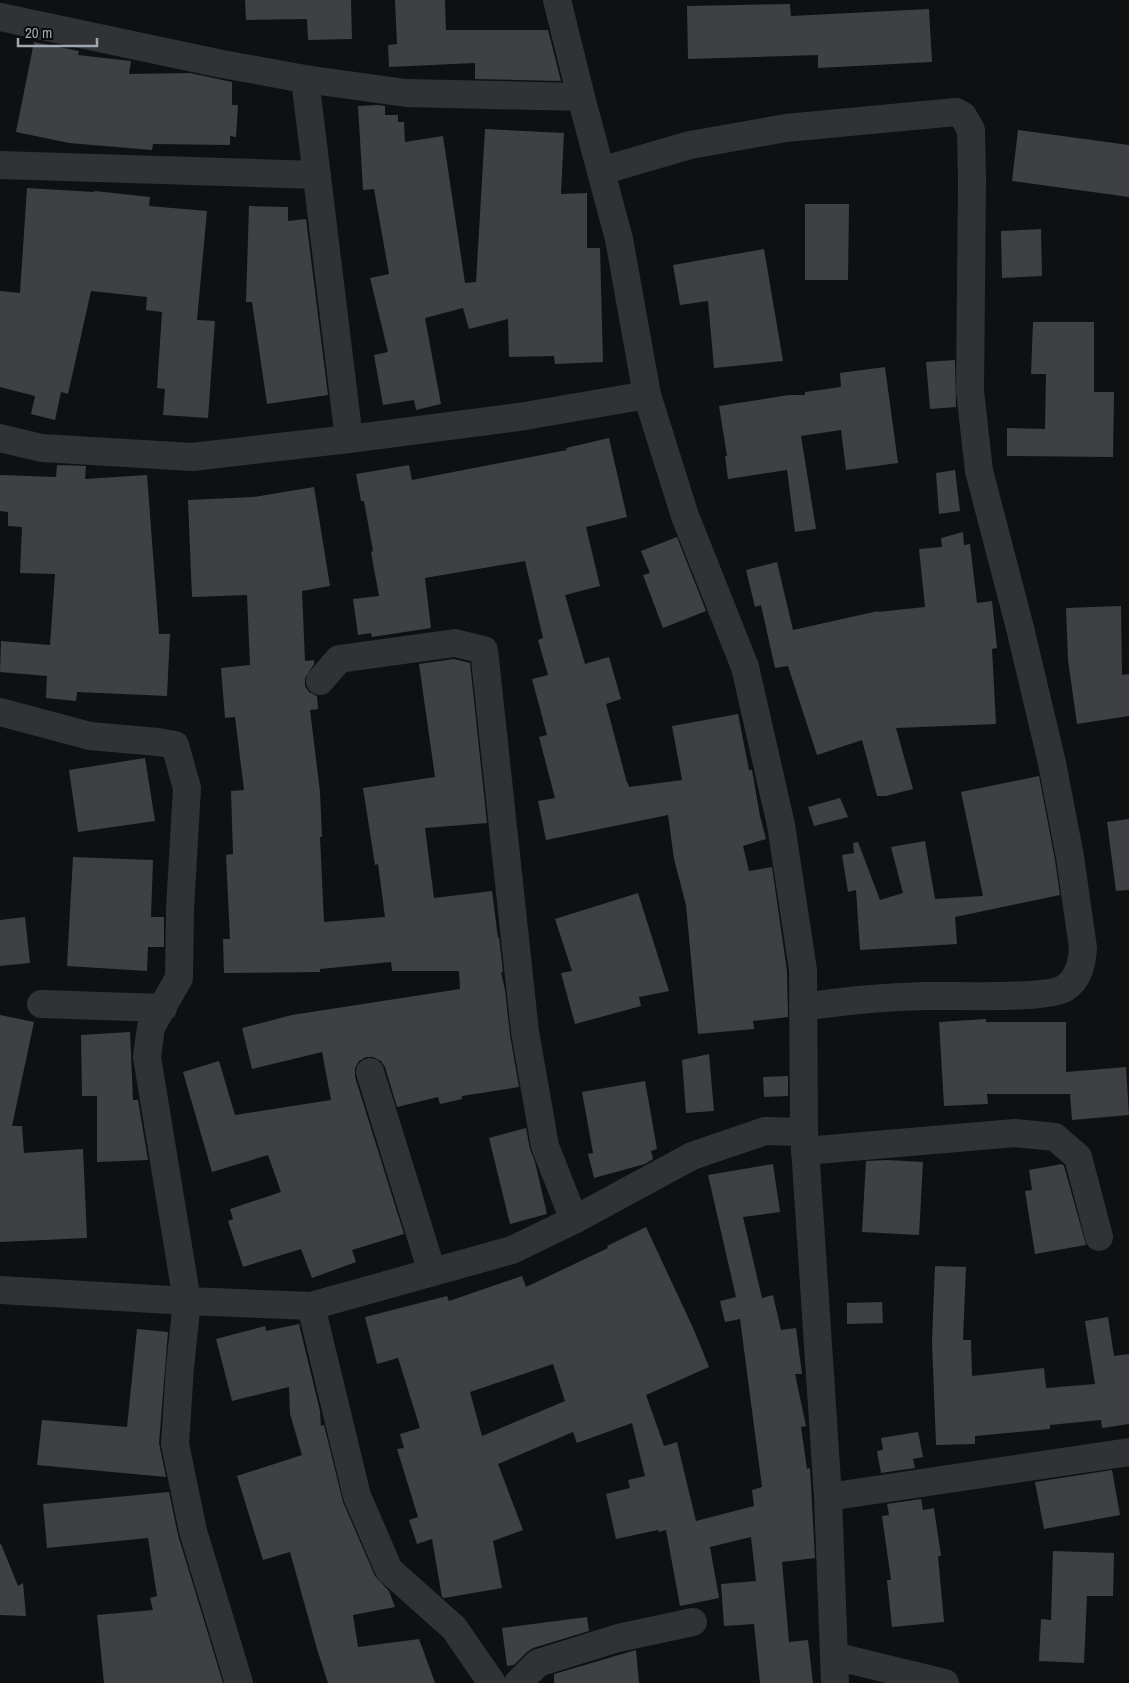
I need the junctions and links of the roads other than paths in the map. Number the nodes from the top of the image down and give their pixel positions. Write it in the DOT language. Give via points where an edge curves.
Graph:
graph roads {
  1 [pos="557,0"];
  2 [pos="0,17"];
  3 [pos="305,79"];
  4 [pos="581,97"];
  5 [pos="0,165"];
  6 [pos="601,170"];
  7 [pos="317,175"];
  8 [pos="647,395"];
  9 [pos="0,438"];
  10 [pos="349,439"];
  11 [pos="320,682"];
  12 [pos="0,712"];
  13 [pos="41,1004"];
  14 [pos="803,1006"];
  15 [pos="163,1008"];
  16 [pos="370,1072"];
  17 [pos="804,1142"];
  18 [pos="574,1220"];
  19 [pos="1099,1237"];
  20 [pos="432,1272"];
  21 [pos="0,1290"];
  22 [pos="187,1301"];
  23 [pos="311,1306"];
  24 [pos="1129,1452"];
  25 [pos="828,1497"];
  26 [pos="693,1622"];
  27 [pos="834,1656"];
  28 [pos="239,1683"];
  29 [pos="492,1683"];
  30 [pos="518,1683"];
  31 [pos="835,1683"];
  32 [pos="946,1683"];
  1 -- 4 [label="street"];
  2 -- 3 [label="street"];
  3 -- 4 [label="street" via="406,93"];
  3 -- 7 [label="street"];
  4 -- 6 [label="street"];
  5 -- 7 [label="street"];
  6 -- 8 [label="street" via="619,239"];
  6 -- 14 [label="street" via="690,145 786,128 956,112 963,116 971,130 970,391 979,471 1052,763 1070,857 1083,948 1082,962 1076,977 1064,989 1040,994 924,996"];
  7 -- 10 [label="street"];
  8 -- 10 [label="street"];
  8 -- 14 [label="street" via="685,516 745,667 781,825 803,970"];
  9 -- 10 [label="street" via="42,448 192,457"];
  11 -- 18 [label="street" via="339,659 455,643 484,650 525,1032 545,1146"];
  12 -- 15 [label="street" via="90,736 175,745 187,788 179,978"];
  13 -- 15 [label="street"];
  14 -- 17 [label="street"];
  15 -- 22 [label="street" via="151,1027 147,1057"];
  16 -- 20 [label="street"];
  17 -- 18 [label="street" via="764,1131 692,1156"];
  17 -- 19 [label="street" via="1015,1133 1055,1137 1078,1157"];
  17 -- 25 [label="street"];
  18 -- 20 [label="street" via="512,1250"];
  20 -- 23 [label="street"];
  21 -- 22 [label="street"];
  22 -- 23 [label="street"];
  22 -- 28 [label="street" via="175,1444 193,1531"];
  23 -- 29 [label="street" via="357,1496 389,1570 454,1628"];
  24 -- 25 [label="street"];
  25 -- 27 [label="street"];
  26 -- 30 [label="street" via="618,1638 538,1663"];
  27 -- 31 [label="street"];
  27 -- 32 [label="street"];
}
